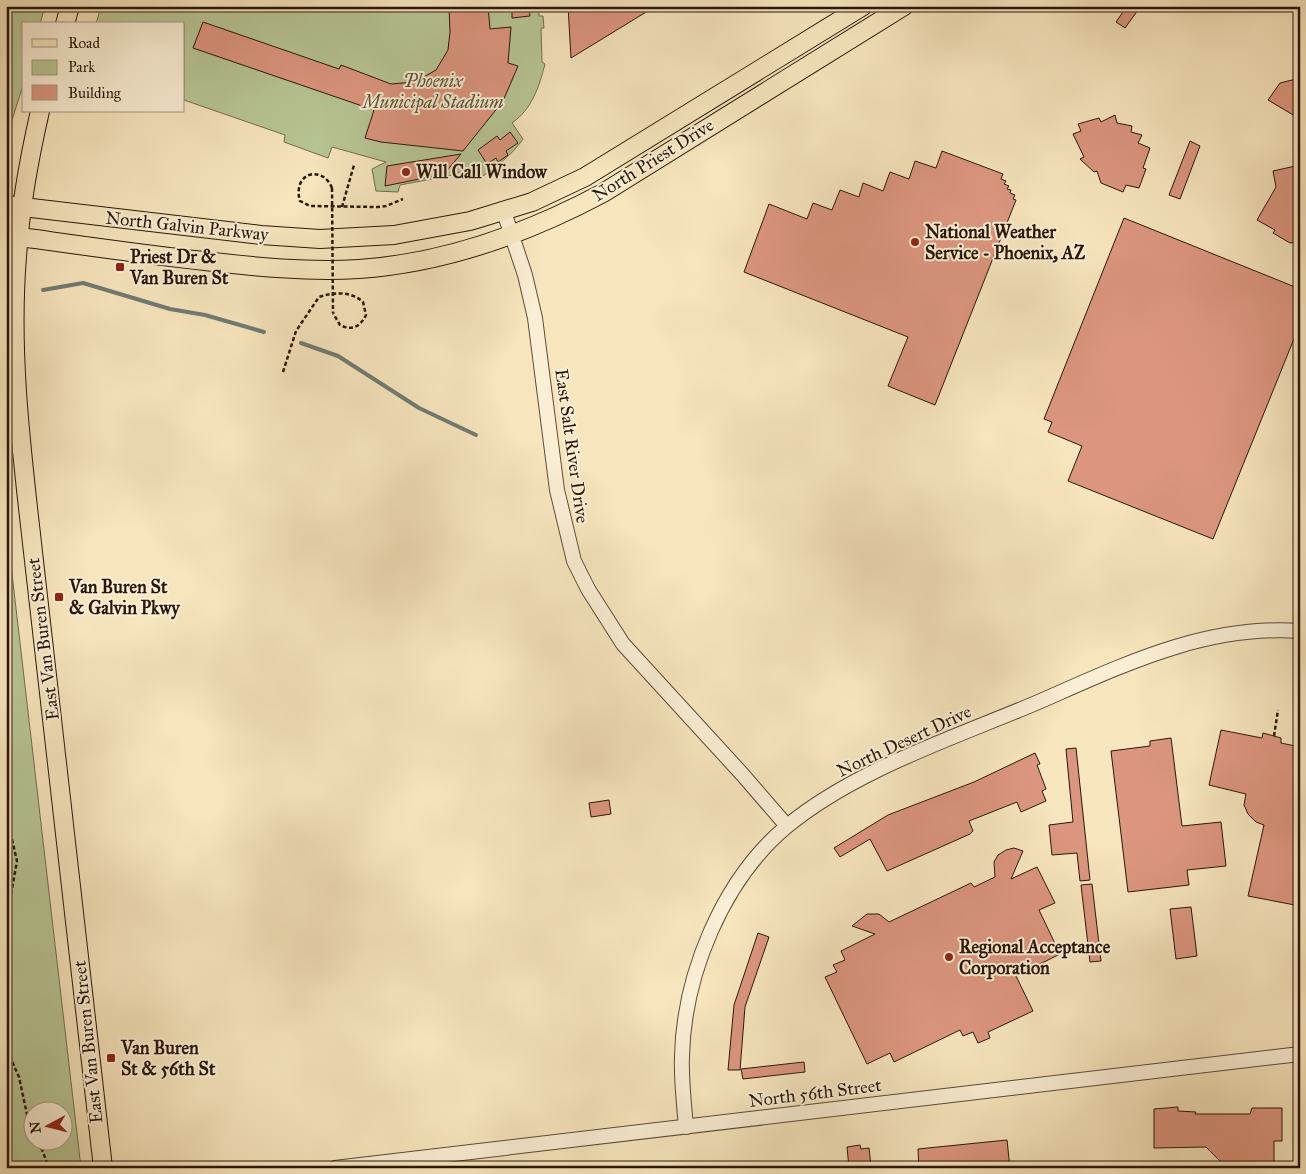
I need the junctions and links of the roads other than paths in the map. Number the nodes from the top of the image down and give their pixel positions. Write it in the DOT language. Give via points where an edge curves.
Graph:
graph roads {
  1 [pos="70,6"];
  2 [pos="862,6"];
  3 [pos="904,6"];
  4 [pos="66,22"];
  5 [pos="40,112"];
  6 [pos="14,206"];
  7 [pos="504,212"];
  8 [pos="13,236"];
  9 [pos="512,236"];
  10 [pos="368,238"];
  11 [pos="382,266"];
  12 [pos="1300,631"];
  13 [pos="787,826"];
  14 [pos="1300,1054"];
  15 [pos="686,1127"];
  16 [pos="102,1168"];
  17 [pos="334,1168"];
  1 -- 4 [label="main road"];
  2 -- 7 [label="main road, North Priest Drive" via="612,162 555,192"];
  3 -- 9 [label="main road, North Priest Drive" via="603,193"];
  5 -- 6 [label="main road, East Van Buren Street"];
  6 -- 8 [label="main road, East Van Buren Street"];
  6 -- 10 [label="main road, North Galvin Parkway" via="261,235"];
  7 -- 9 [label="street, East Salt River Drive"];
  7 -- 10 [label="main road, North Priest Drive" via="416,232"];
  8 -- 11 [label="main road, North Galvin Parkway" via="285,269 339,270"];
  8 -- 16 [label="main road, East Van Buren Street" via="22,452"];
  9 -- 11 [label="main road, North Priest Drive" via="432,258"];
  9 -- 13 [label="street, East Salt River Drive" via="535,318 557,490 574,561 588,590 623,644"];
  12 -- 13 [label="street, North Desert Drive" via="1226,634 1161,650 881,769 833,795"];
  13 -- 15 [label="street, North Desert Drive" via="739,880 718,914 706,942 686,1017 682,1055"];
  14 -- 15 [label="street, North 56th Street"];
  15 -- 17 [label="street, North 56th Street"];
}
